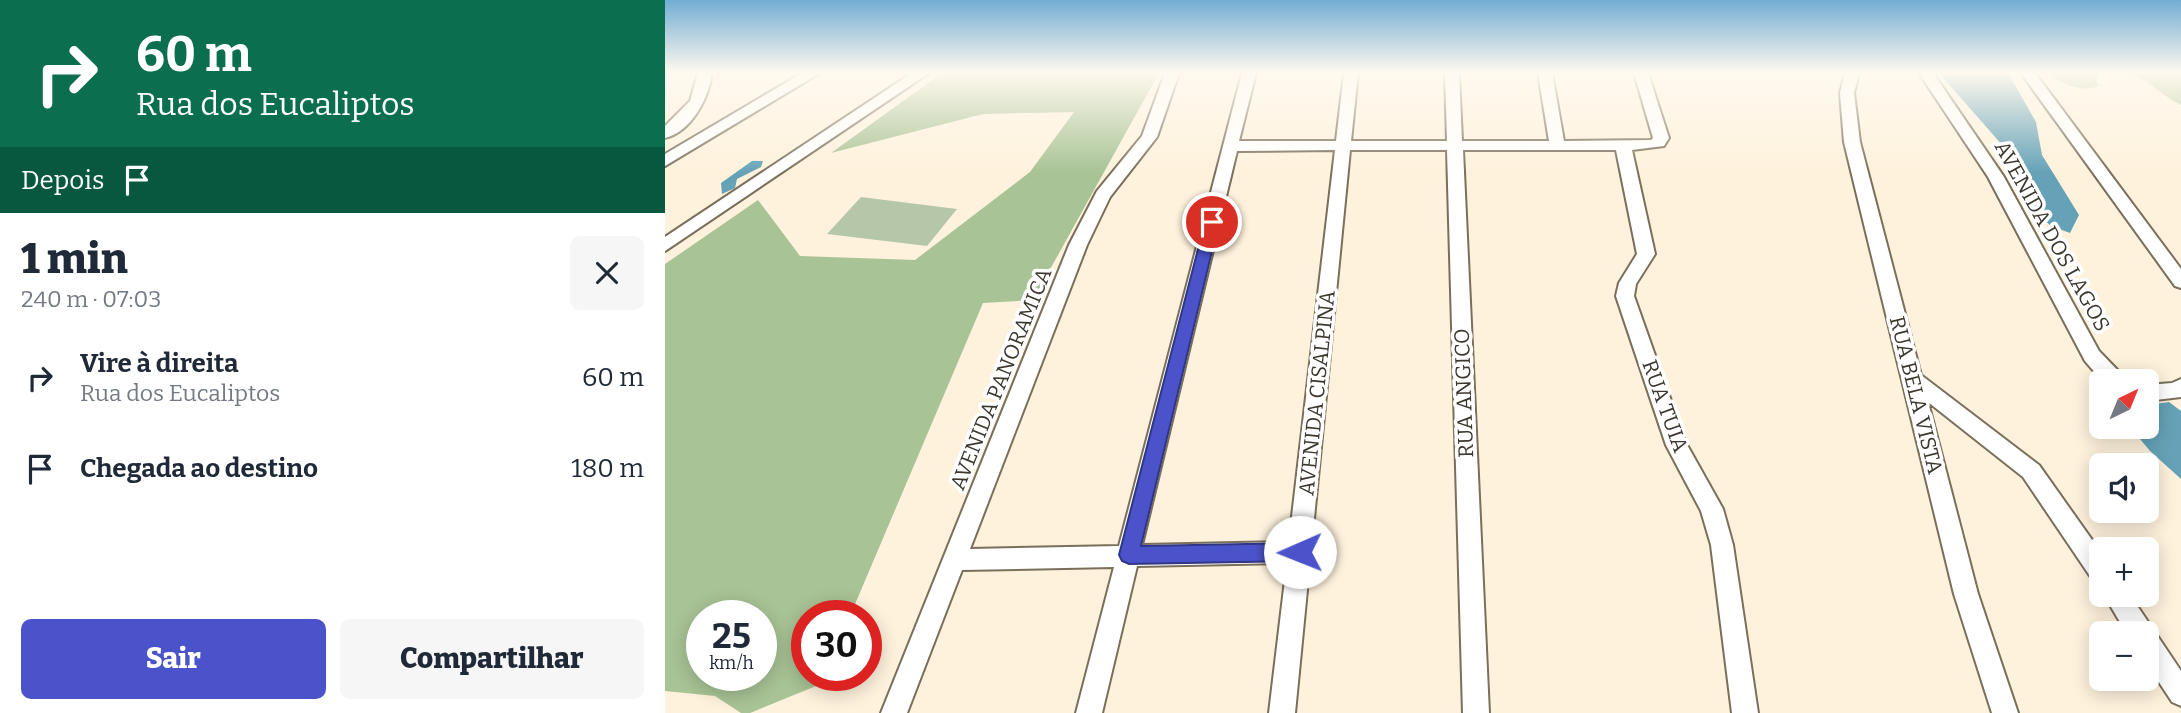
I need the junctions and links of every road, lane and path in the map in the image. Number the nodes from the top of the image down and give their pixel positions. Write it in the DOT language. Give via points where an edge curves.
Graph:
graph roads {
  1 [pos="694,106"];
  2 [pos="758,106"];
  3 [pos="873,106"];
  4 [pos="1161,106"];
  5 [pos="1241,106"];
  6 [pos="1348,106"];
  7 [pos="1453,106"];
  8 [pos="1551,106"];
  9 [pos="1651,106"];
  10 [pos="1848,106"];
  11 [pos="1948,106"];
  12 [pos="2052,106"];
  13 [pos="665,134"];
  14 [pos="1661,138"];
  15 [pos="1557,144"];
  16 [pos="1231,145"];
  17 [pos="1344,145"];
  18 [pos="1455,145"];
  19 [pos="1623,145"];
  20 [pos="665,161"];
  21 [pos="665,245"];
  22 [pos="2181,282"];
  23 [pos="2104,369"];
  24 [pos="1913,380"];
  25 [pos="2181,387"];
  26 [pos="2159,392"];
  27 [pos="1300,552"];
  28 [pos="1129,555"];
  29 [pos="2089,555"];
  30 [pos="954,560"];
  31 [pos="2159,660"];
  32 [pos="2181,693"];
  33 [pos="894,713"];
  34 [pos="1089,713"];
  35 [pos="1282,713"];
  36 [pos="1476,713"];
  37 [pos="1745,713"];
  38 [pos="2005,713"];
  1 -- 13 [label="street"];
  2 -- 20 [label="street"];
  3 -- 21 [label="street"];
  4 -- 30 [label="street, AVENIDA PANORAMICA" via="1149,137 1103,195 1088,222"];
  5 -- 16 [label="street"];
  6 -- 17 [label="street, AVENIDA CISALPINA"];
  7 -- 18 [label="street, RUA ANGICO"];
  8 -- 15 [label="street"];
  9 -- 14 [label="street"];
  10 -- 24 [label="street, RUA BELA VISTA" via="1852,142"];
  11 -- 23 [label="street, AVENIDA DOS LAGOS" via="1996,177 2092,356"];
  12 -- 22 [label="street"];
  14 -- 19 [label="street" via="1652,145"];
  15 -- 18 [label="street"];
  15 -- 19 [label="street"];
  16 -- 17 [label="street"];
  16 -- 28 [label="street"];
  17 -- 18 [label="street"];
  17 -- 27 [label="street, AVENIDA CISALPINA"];
  18 -- 36 [label="street, RUA ANGICO"];
  19 -- 37 [label="street, RUA TUIA" via="1646,254 1624,285 1624,299 1676,445 1712,509 1722,545"];
  24 -- 29 [label="street" via="2031,471"];
  24 -- 38 [label="street, RUA BELA VISTA" via="1966,594"];
  25 -- 26 [label="street"];
  27 -- 28 [label="street"];
  27 -- 35 [label="street, AVENIDA CISALPINA"];
  28 -- 30 [label="street"];
  28 -- 34 [label="street"];
  30 -- 33 [label="street, AVENIDA PANORAMICA"];
  31 -- 32 [label="street"];
}
